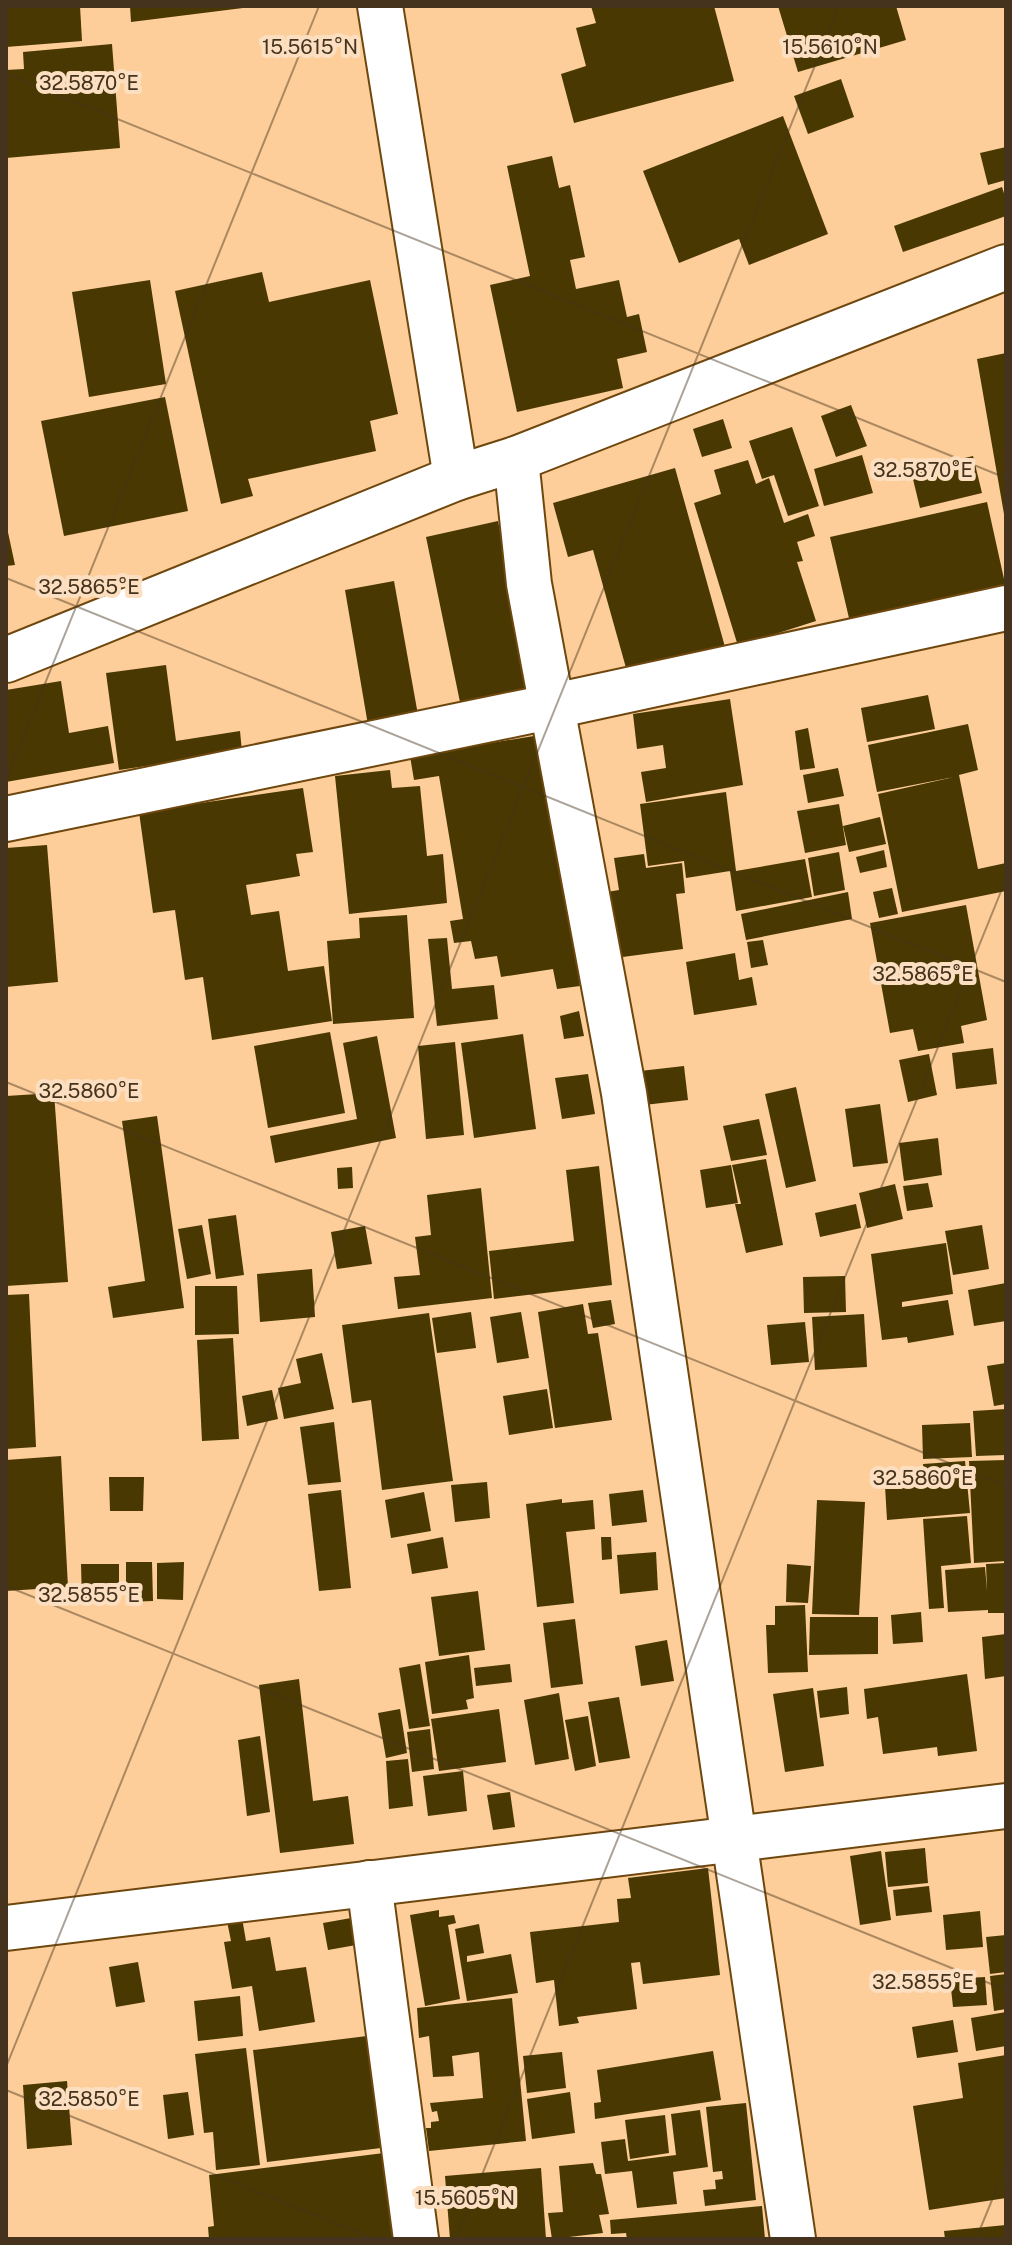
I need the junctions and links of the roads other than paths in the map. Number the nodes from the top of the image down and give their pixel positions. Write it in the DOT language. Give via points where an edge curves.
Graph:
graph roads {
  1 [pos="380,6"];
  2 [pos="1006,267"];
  3 [pos="516,459"];
  4 [pos="456,478"];
  5 [pos="1006,608"];
  6 [pos="6,660"];
  7 [pos="554,706"];
  8 [pos="6,819"];
  9 [pos="1006,1806"];
  10 [pos="736,1839"];
  11 [pos="369,1883"];
  12 [pos="6,1928"];
  13 [pos="416,2239"];
  14 [pos="793,2239"];
  1 -- 4 [label="street"];
  2 -- 3 [label="street"];
  3 -- 4 [label="street"];
  3 -- 7 [label="street" via="529,584"];
  4 -- 6 [label="street"];
  5 -- 7 [label="street"];
  7 -- 8 [label="street"];
  7 -- 10 [label="street" via="624,1093"];
  9 -- 10 [label="street"];
  10 -- 11 [label="street"];
  10 -- 14 [label="street"];
  11 -- 12 [label="street"];
  11 -- 13 [label="street"];
}
